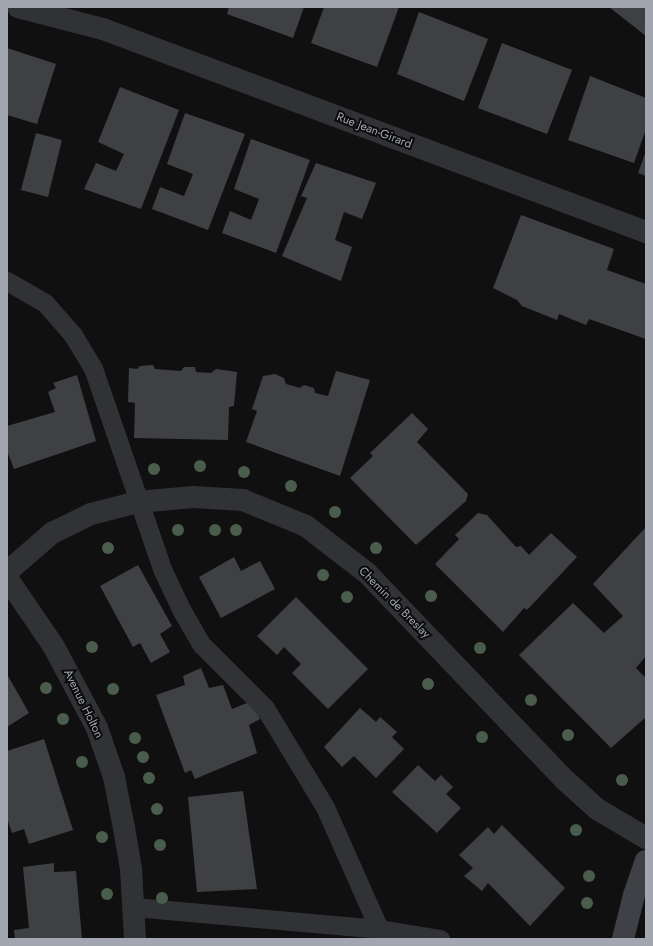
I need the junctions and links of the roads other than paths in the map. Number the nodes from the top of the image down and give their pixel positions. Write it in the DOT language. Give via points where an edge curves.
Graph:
graph roads {
  1 [pos="18,7"];
  2 [pos="646,232"];
  3 [pos="7,281"];
  4 [pos="138,502"];
  5 [pos="7,572"];
  6 [pos="7,578"];
  7 [pos="646,838"];
  8 [pos="646,860"];
  9 [pos="134,907"];
  10 [pos="379,929"];
  11 [pos="135,939"];
  12 [pos="440,939"];
  13 [pos="623,939"];
  1 -- 2 [label="street, Rue Jean-Girard" via="103,29"];
  3 -- 4 [label="lane" via="45,303 73,335 93,368"];
  4 -- 5 [label="street, Chemin de Breslay" via="91,514 52,533"];
  4 -- 7 [label="street, Chemin de Breslay" via="193,497 243,500 306,526 367,573 565,780 597,809"];
  4 -- 10 [label="lane" via="163,571 182,611 202,645 265,708 325,807"];
  6 -- 9 [label="street, Avenue Holton" via="54,647 97,728 115,784 131,869"];
  8 -- 13 [label="main road"];
  9 -- 10 [label="lane"];
  9 -- 11 [label="street, Avenue Holton"];
  10 -- 12 [label="lane"];
}
